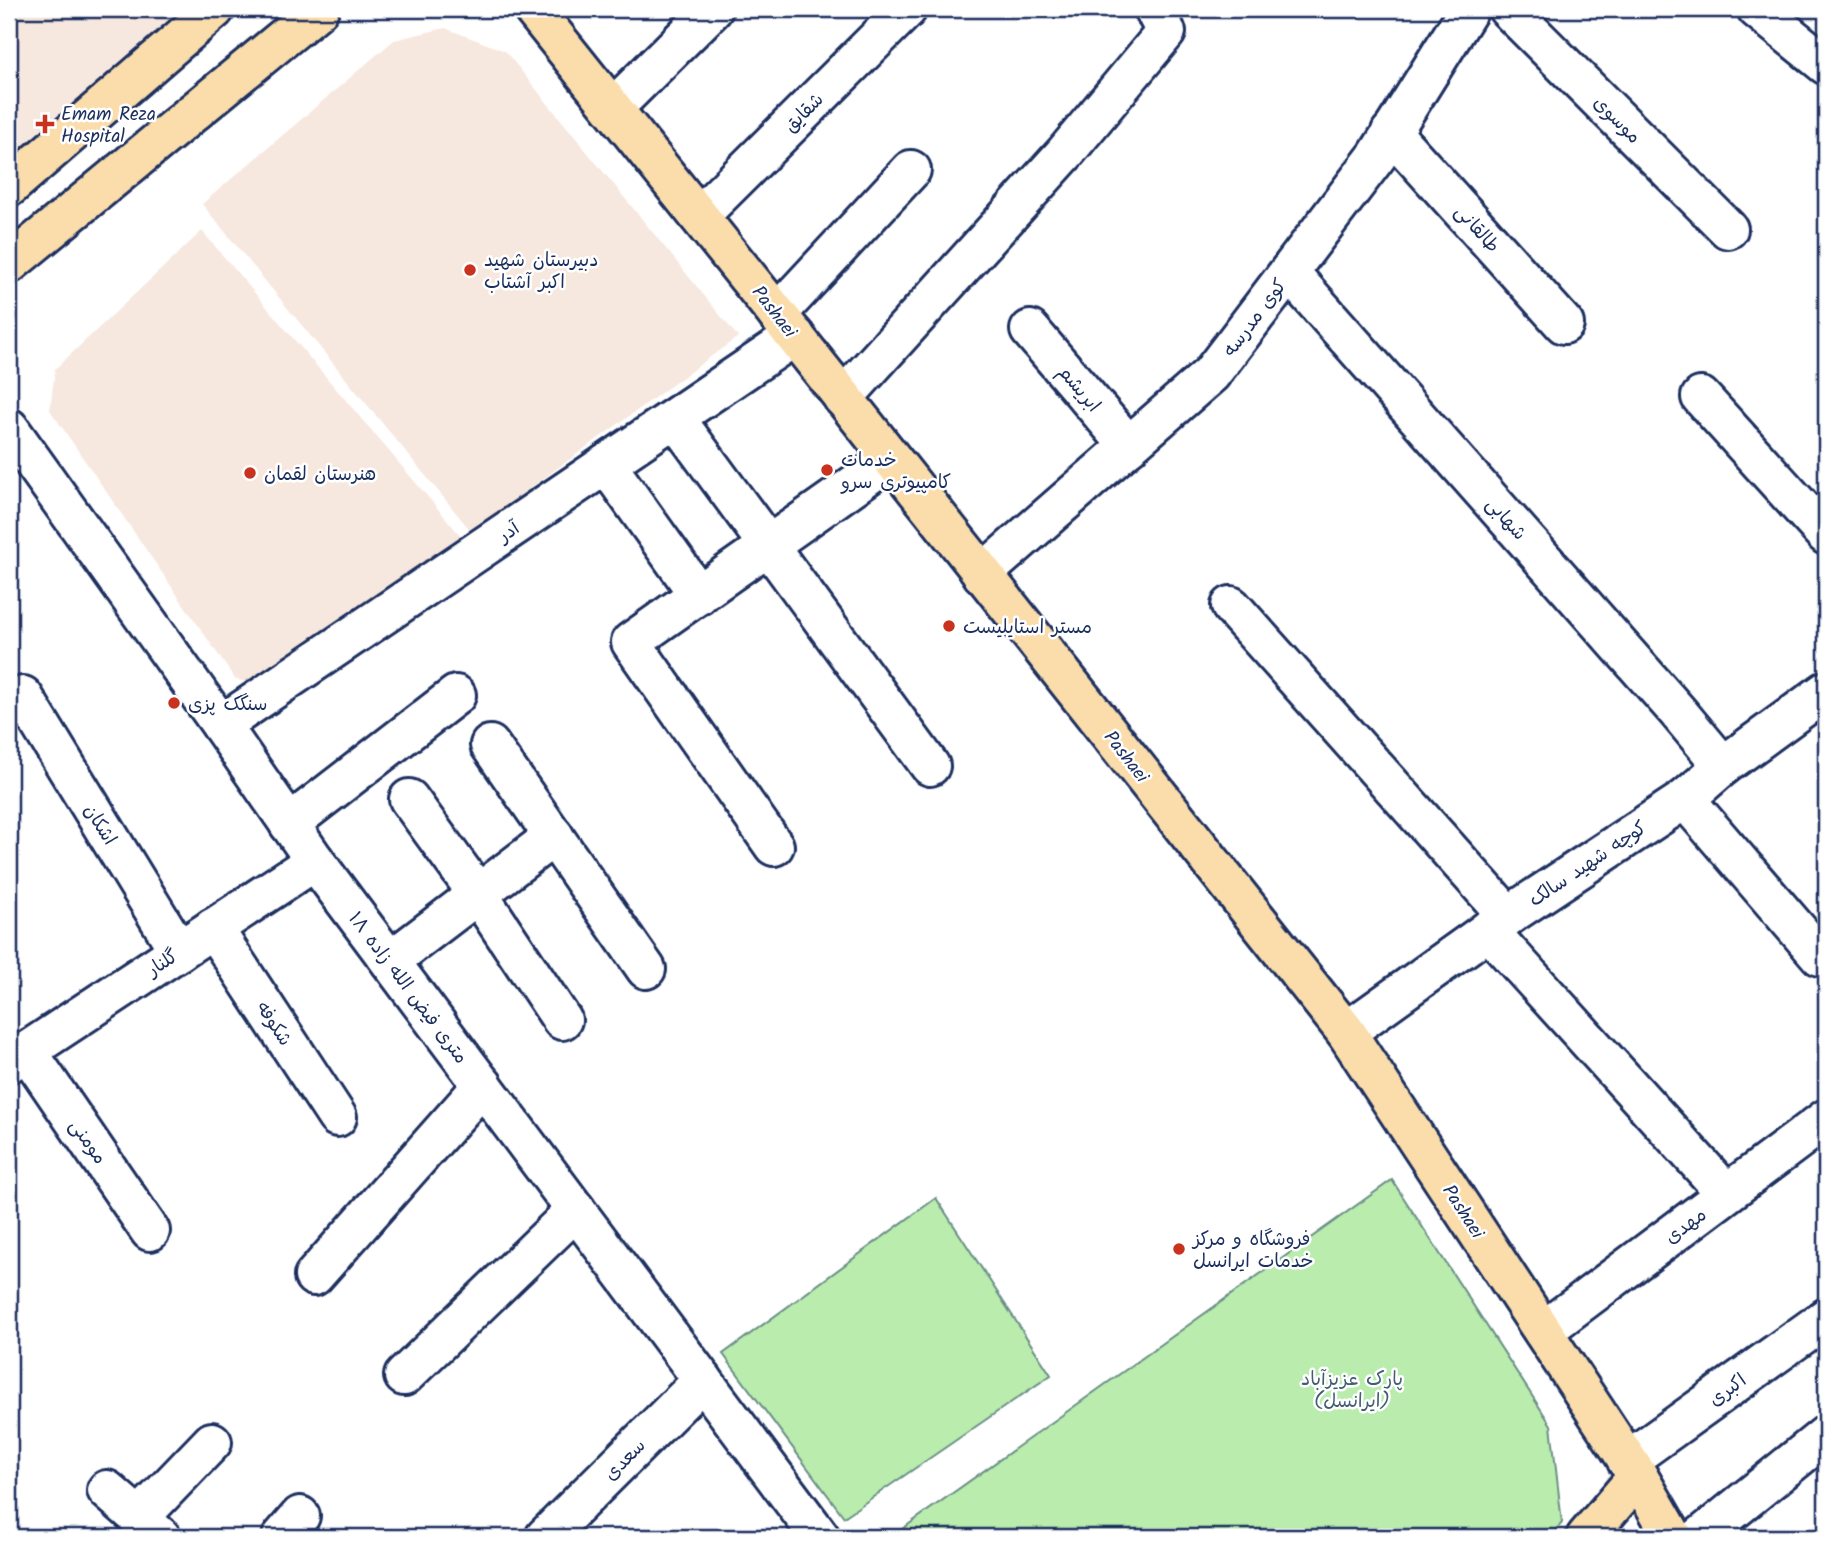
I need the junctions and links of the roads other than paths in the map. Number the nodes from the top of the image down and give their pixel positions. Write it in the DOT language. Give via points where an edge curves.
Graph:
graph roads {
  1 [pos="215,9"];
  2 [pos="319,9"];
  3 [pos="533,9"];
  4 [pos="713,9"];
  5 [pos="908,9"];
  6 [pos="1469,9"];
  7 [pos="1508,9"];
  8 [pos="1757,9"];
  9 [pos="1160,20"];
  10 [pos="1826,65"];
  11 [pos="612,108"];
  12 [pos="1391,132"];
  13 [pos="911,170"];
  14 [pos="9,187"];
  15 [pos="699,216"];
  16 [pos="1728,229"];
  17 [pos="9,264"];
  18 [pos="1289,272"];
  19 [pos="1564,324"];
  20 [pos="786,325"];
  21 [pos="1030,330"];
  22 [pos="1701,397"];
  23 [pos="843,398"];
  24 [pos="675,418"];
  25 [pos="9,428"];
  26 [pos="1129,446"];
  27 [pos="891,459"];
  28 [pos="606,464"];
  29 [pos="1826,535"];
  30 [pos="769,546"];
  31 [pos="982,574"];
  32 [pos="699,596"];
  33 [pos="1231,606"];
  34 [pos="1826,691"];
  35 [pos="456,695"];
  36 [pos="23,696"];
  37 [pos="221,725"];
  38 [pos="490,745"];
  39 [pos="930,766"];
  40 [pos="1723,766"];
  41 [pos="1685,799"];
  42 [pos="409,800"];
  43 [pos="289,824"];
  44 [pos="554,836"];
  45 [pos="774,846"];
  46 [pos="315,862"];
  47 [pos="478,894"];
  48 [pos="1498,923"];
  49 [pos="213,928"];
  50 [pos="179,951"];
  51 [pos="1820,956"];
  52 [pos="390,961"];
  53 [pos="646,969"];
  54 [pos="562,1020"];
  55 [pos="1346,1032"];
  56 [pos="18,1057"];
  57 [pos="483,1085"];
  58 [pos="337,1117"];
  59 [pos="1826,1119"];
  60 [pos="1726,1194"];
  61 [pos="576,1210"];
  62 [pos="150,1231"];
  63 [pos="314,1276"];
  64 [pos="1826,1318"];
  65 [pos="1543,1331"];
  66 [pos="404,1376"];
  67 [pos="703,1380"];
  68 [pos="1826,1434"];
  69 [pos="212,1442"];
  70 [pos="1633,1468"];
  71 [pos="107,1490"];
  72 [pos="150,1527"];
  73 [pos="545,1537"];
  74 [pos="820,1537"];
  75 [pos="1586,1537"];
  76 [pos="1673,1537"];
  77 [pos="1700,1537"];
  1 -- 14 [label="main road"];
  2 -- 17 [label="main road"];
  3 -- 11 [label="main road, Pashaei"];
  4 -- 11 [label="street"];
  5 -- 15 [label="street, شقایق"];
  6 -- 12 [label="street, کوی مدرسه"];
  7 -- 16 [label="street, موسوی"];
  8 -- 10 [label="street"];
  9 -- 23 [label="street" via="1065,153"];
  11 -- 15 [label="main road, Pashaei"];
  12 -- 18 [label="street, کوی مدرسه"];
  12 -- 19 [label="street, طالقانی"];
  13 -- 20 [label="street, آدر"];
  15 -- 20 [label="main road, Pashaei"];
  18 -- 26 [label="street, کوی مدرسه" via="1211,374"];
  18 -- 40 [label="street, شهابی"];
  20 -- 23 [label="main road, Pashaei"];
  20 -- 24 [label="street, آدر"];
  21 -- 26 [label="street, ابریشم"];
  22 -- 29 [label="street"];
  23 -- 27 [label="main road, Pashaei"];
  24 -- 28 [label="street, آدر"];
  24 -- 30 [label="street"];
  25 -- 37 [label="street, ۱۸ متری فیض الله زاده"];
  26 -- 31 [label="street, کوی مدرسه"];
  27 -- 30 [label="street"];
  27 -- 31 [label="main road, Pashaei"];
  28 -- 32 [label="street"];
  28 -- 37 [label="street, آدر"];
  30 -- 32 [label="street"];
  30 -- 39 [label="street"];
  31 -- 55 [label="main road, Pashaei"];
  32 -- 45 [label="street" via="631,642"];
  33 -- 48 [label="street"];
  34 -- 40 [label="street, کوچه شهید سالک"];
  35 -- 43 [label="street"];
  36 -- 50 [label="street, اشکان"];
  37 -- 43 [label="street, ۱۸ متری فیض الله زاده"];
  38 -- 44 [label="street"];
  40 -- 41 [label="street, کوچه شهید سالک"];
  41 -- 48 [label="street, کوچه شهید سالک"];
  41 -- 51 [label="street"];
  42 -- 47 [label="street"];
  43 -- 46 [label="street, ۱۸ متری فیض الله زاده"];
  44 -- 47 [label="street"];
  44 -- 53 [label="street"];
  46 -- 49 [label="street, گلنار"];
  46 -- 52 [label="street, ۱۸ متری فیض الله زاده"];
  47 -- 52 [label="street"];
  47 -- 54 [label="street"];
  48 -- 55 [label="street, کوچه شهید سالک"];
  48 -- 60 [label="street"];
  49 -- 50 [label="street, گلنار"];
  49 -- 58 [label="street, شکوفه"];
  50 -- 56 [label="street, گلنار"];
  52 -- 57 [label="street, ۱۸ متری فیض الله زاده"];
  55 -- 65 [label="main road, Pashaei"];
  56 -- 62 [label="street, مومنی"];
  57 -- 61 [label="street, ۱۸ متری فیض الله زاده"];
  57 -- 63 [label="street"];
  59 -- 60 [label="street, مهدی"];
  60 -- 65 [label="street, مهدی"];
  61 -- 66 [label="street"];
  61 -- 67 [label="street, ۱۸ متری فیض الله زاده"];
  64 -- 70 [label="street, اکبری"];
  65 -- 70 [label="main road, Pashaei"];
  67 -- 73 [label="street, سعدی"];
  67 -- 74 [label="street, ۱۸ متری فیض الله زاده"];
  68 -- 77 [label="street"];
  69 -- 72 [label="street"];
  70 -- 75 [label="main road"];
  70 -- 76 [label="main road, Pashaei"];
  71 -- 72 [label="street"];
}
